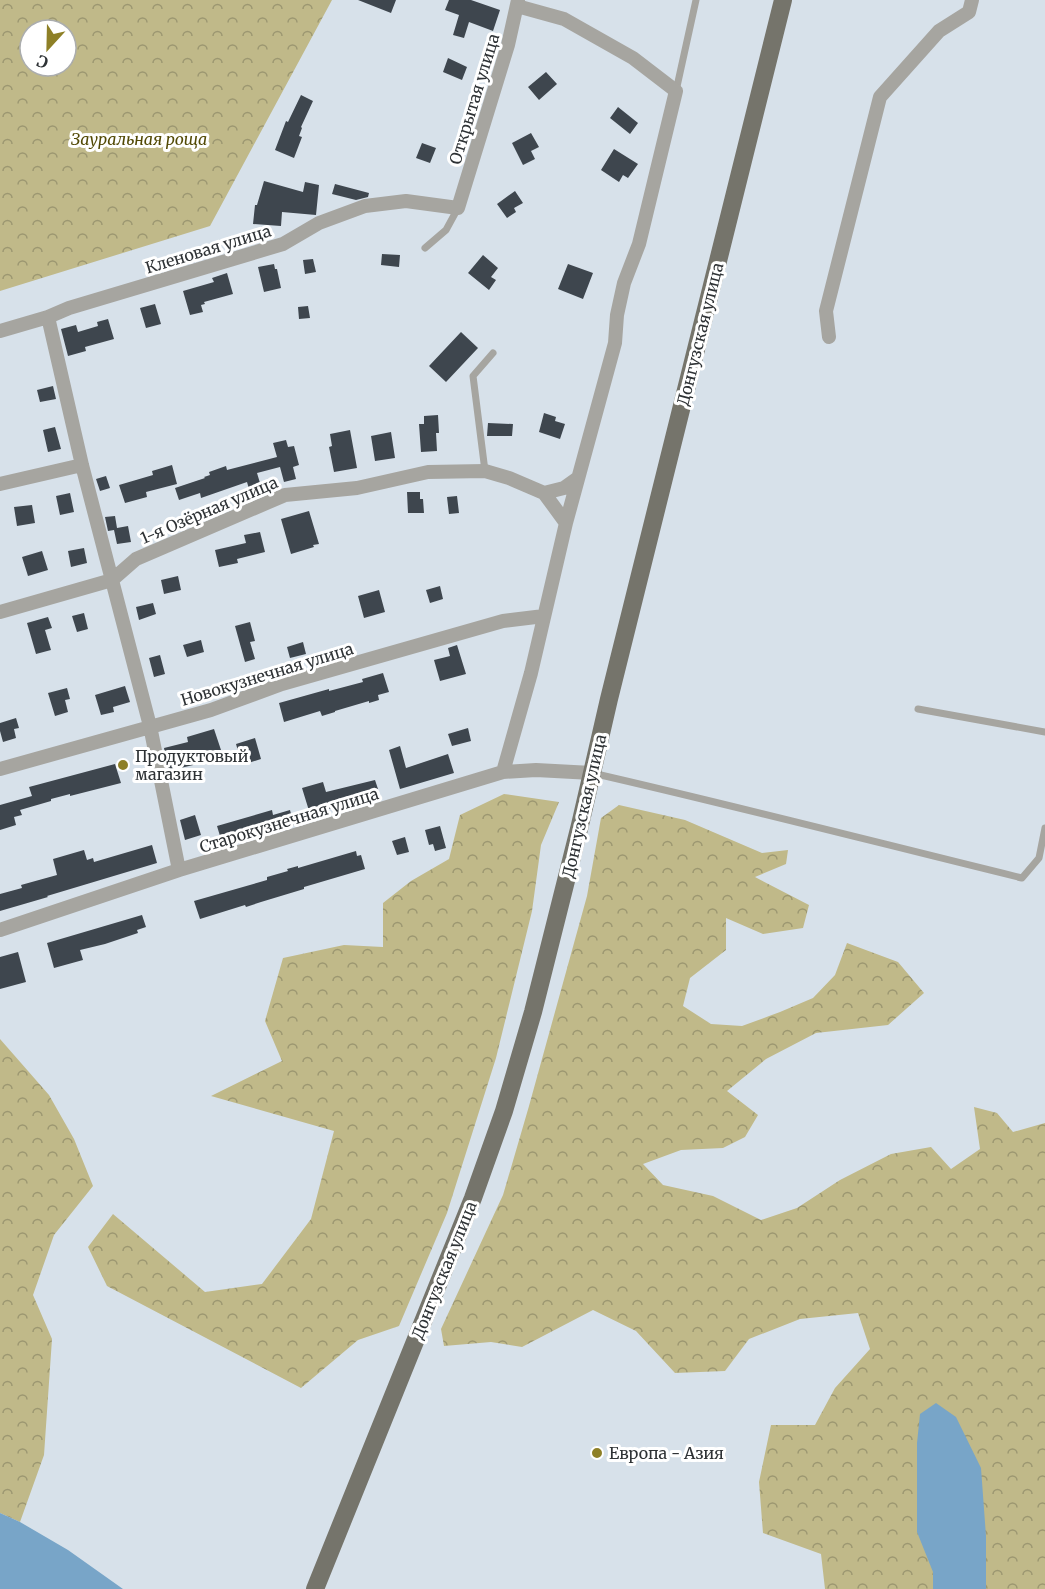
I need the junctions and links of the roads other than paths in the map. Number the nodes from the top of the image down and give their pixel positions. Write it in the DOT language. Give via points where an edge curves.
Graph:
graph roads {
  1 [pos="696,0"];
  2 [pos="783,0"];
  3 [pos="518,3"];
  4 [pos="970,6"];
  5 [pos="676,91"];
  6 [pos="458,208"];
  7 [pos="425,248"];
  8 [pos="48,317"];
  9 [pos="0,331"];
  10 [pos="829,337"];
  11 [pos="493,353"];
  12 [pos="82,465"];
  13 [pos="485,471"];
  14 [pos="578,478"];
  15 [pos="0,484"];
  16 [pos="544,493"];
  17 [pos="566,523"];
  18 [pos="112,580"];
  19 [pos="0,612"];
  20 [pos="544,616"];
  21 [pos="918,710"];
  22 [pos="150,726"];
  23 [pos="1045,732"];
  24 [pos="0,769"];
  25 [pos="503,772"];
  26 [pos="592,773"];
  27 [pos="1045,828"];
  28 [pos="179,870"];
  29 [pos="0,930"];
  30 [pos="315,1589"];
  1 -- 5 [label="lane"];
  2 -- 26 [label="main road, Донгузская улица"];
  3 -- 5 [label="street" via="564,19 633,58"];
  3 -- 6 [label="street, Открытая улица"];
  4 -- 10 [label="street" via="939,31 880,97 826,311"];
  5 -- 14 [label="street" via="639,244 624,283 615,343"];
  6 -- 7 [label="lane" via="446,230"];
  6 -- 8 [label="street, Кленовая улица" via="406,201 365,206 319,223 283,244"];
  8 -- 9 [label="street, Кленовая улица"];
  8 -- 12 [label="street"];
  11 -- 13 [label="lane" via="473,376"];
  12 -- 15 [label="street"];
  12 -- 18 [label="street"];
  13 -- 16 [label="street, 1-я Озёрная улица"];
  13 -- 18 [label="street, 1-я Озёрная улица" via="429,472 357,488 285,495 136,559"];
  14 -- 16 [label="street" via="564,488"];
  14 -- 17 [label="street"];
  16 -- 17 [label="street"];
  17 -- 20 [label="street"];
  18 -- 19 [label="street, 1-я Озёрная улица"];
  18 -- 22 [label="street"];
  20 -- 22 [label="street, Новокузнечная улица" via="503,621"];
  20 -- 25 [label="street"];
  21 -- 23 [label="lane"];
  22 -- 24 [label="street, Новокузнечная улица"];
  22 -- 28 [label="street"];
  25 -- 26 [label="street, Старокузнечная улица"];
  25 -- 28 [label="street, Старокузнечная улица"];
  26 -- 27 [label="lane" via="1022,878 1040,858"];
  26 -- 30 [label="main road, Донгузская улица" via="533,1012 504,1111 473,1198"];
  28 -- 29 [label="street, Старокузнечная улица"];
}
